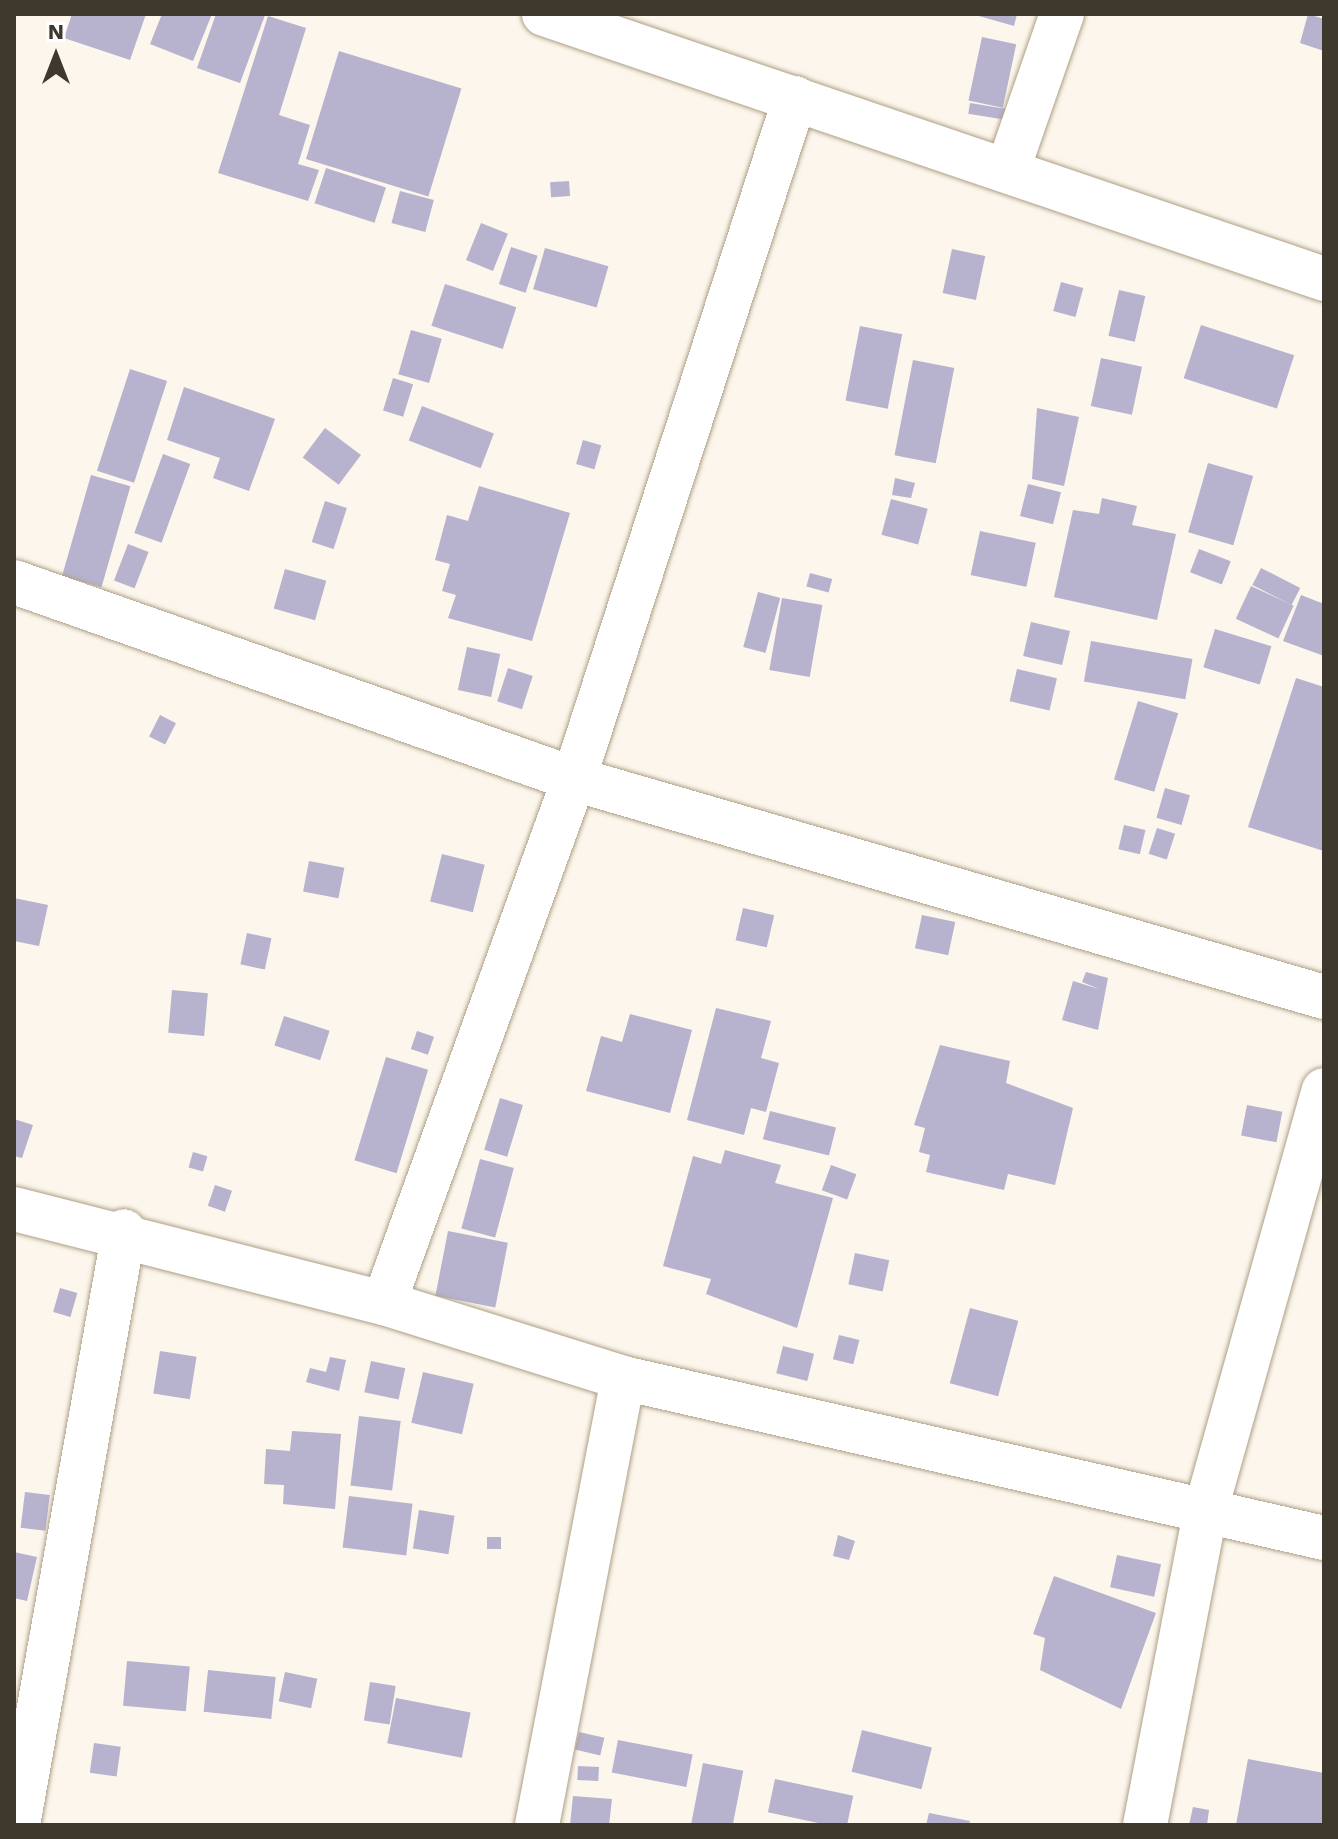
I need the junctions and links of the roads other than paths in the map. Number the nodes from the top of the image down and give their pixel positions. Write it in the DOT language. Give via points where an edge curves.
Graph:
graph roads {
  1 [pos="544,14"];
  2 [pos="1062,14"];
  3 [pos="795,98"];
  4 [pos="1008,169"];
  5 [pos="1324,279"];
  6 [pos="14,582"];
  7 [pos="574,779"];
  8 [pos="1324,997"];
  9 [pos="1324,1090"];
  10 [pos="14,1209"];
  11 [pos="124,1231"];
  12 [pos="384,1303"];
  13 [pos="623,1378"];
  14 [pos="1206,1509"];
  15 [pos="1324,1538"];
  16 [pos="18,1825"];
  17 [pos="537,1825"];
  18 [pos="1145,1825"];
  1 -- 3 [label="street"];
  2 -- 4 [label="street"];
  3 -- 4 [label="street"];
  3 -- 7 [label="street"];
  4 -- 5 [label="street"];
  6 -- 7 [label="street"];
  7 -- 8 [label="street"];
  7 -- 12 [label="street"];
  9 -- 14 [label="street"];
  10 -- 11 [label="street"];
  11 -- 12 [label="street"];
  11 -- 16 [label="street"];
  12 -- 13 [label="street"];
  13 -- 14 [label="street"];
  13 -- 17 [label="street"];
  14 -- 15 [label="street"];
  14 -- 18 [label="street"];
}
